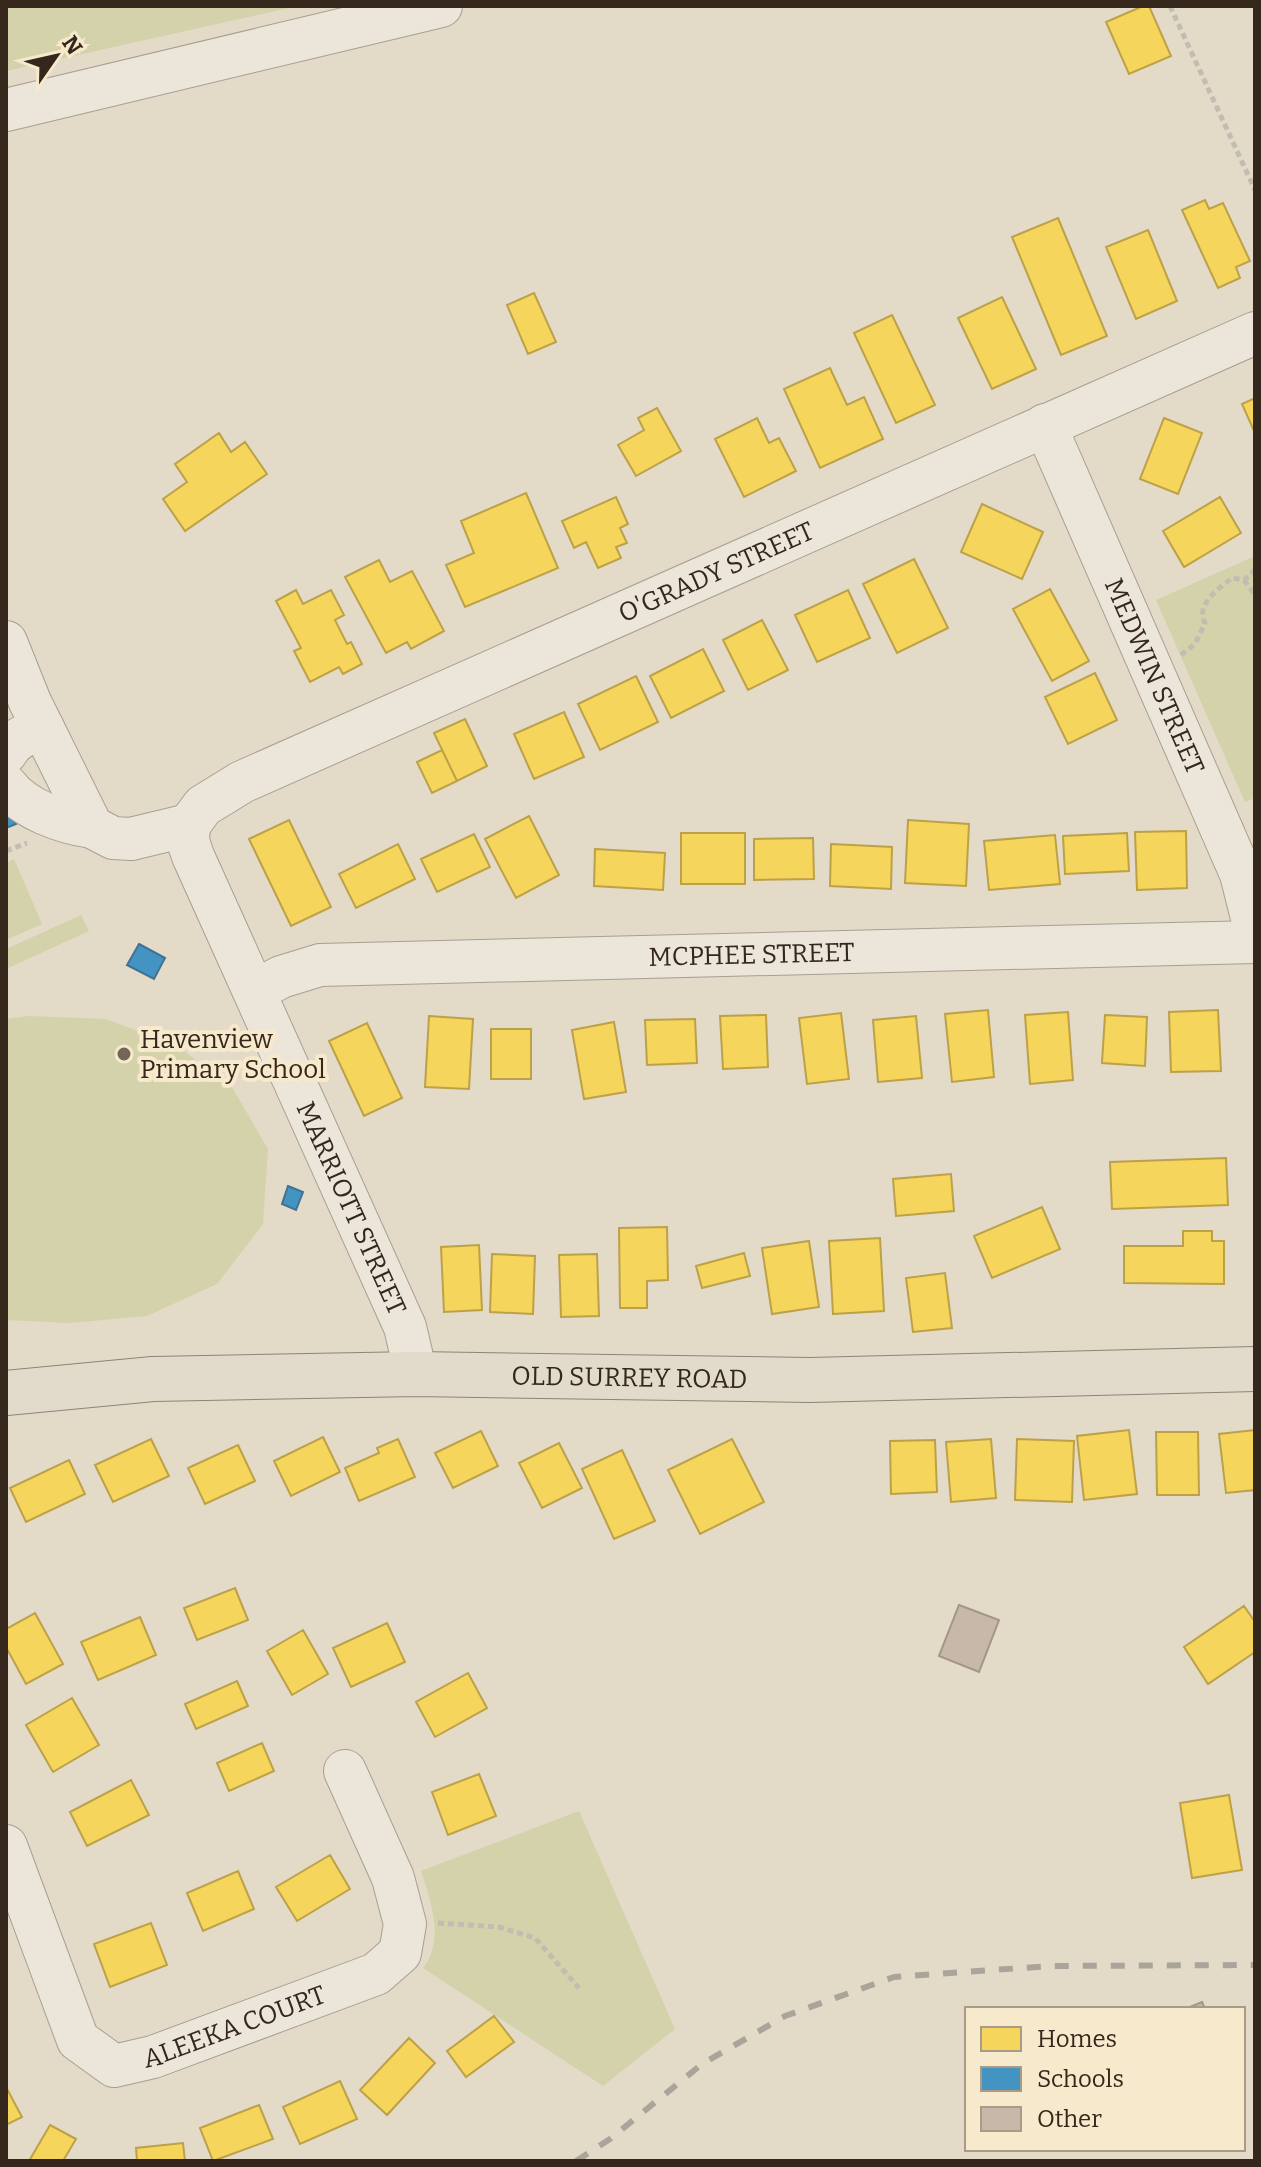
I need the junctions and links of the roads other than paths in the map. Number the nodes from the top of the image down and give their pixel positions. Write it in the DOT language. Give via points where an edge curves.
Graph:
graph roads {
  1 [pos="441,6"];
  2 [pos="6,110"];
  3 [pos="1255,333"];
  4 [pos="1045,425"];
  5 [pos="6,642"];
  6 [pos="43,728"];
  7 [pos="6,753"];
  8 [pos="6,785"];
  9 [pos="189,825"];
  10 [pos="92,827"];
  11 [pos="1255,930"];
  12 [pos="1255,942"];
  13 [pos="1255,955"];
  14 [pos="1255,970"];
  15 [pos="255,991"];
  16 [pos="1255,1369"];
  17 [pos="416,1374"];
  18 [pos="6,1393"];
  19 [pos="345,1771"];
  20 [pos="6,1846"];
  1 -- 2 [label="street"];
  3 -- 4 [label="street, O'GRADY STREET"];
  4 -- 9 [label="street, O'GRADY STREET" via="242,782 203,806"];
  4 -- 11 [label="street, MEDWIN STREET" via="1241,874"];
  5 -- 6 [label="street"];
  6 -- 7 [label="street" via="22,736"];
  6 -- 10 [label="street"];
  8 -- 10 [label="street" via="15,798"];
  9 -- 10 [label="street" via="131,839 113,838"];
  9 -- 15 [label="street, MARRIOTT STREET" via="193,856"];
  12 -- 15 [label="street, MCPHEE STREET" via="320,965"];
  13 -- 14 [label="street"];
  15 -- 17 [label="street, MARRIOTT STREET" via="405,1327"];
  16 -- 17 [label="main road, OLD SURREY ROAD" via="810,1380"];
  17 -- 18 [label="main road, OLD SURREY ROAD" via="153,1379"];
  19 -- 20 [label="street, ALEEKA COURT" via="393,1878 405,1924 400,1953 376,1974 153,2057 114,2066 78,2040"];
}
